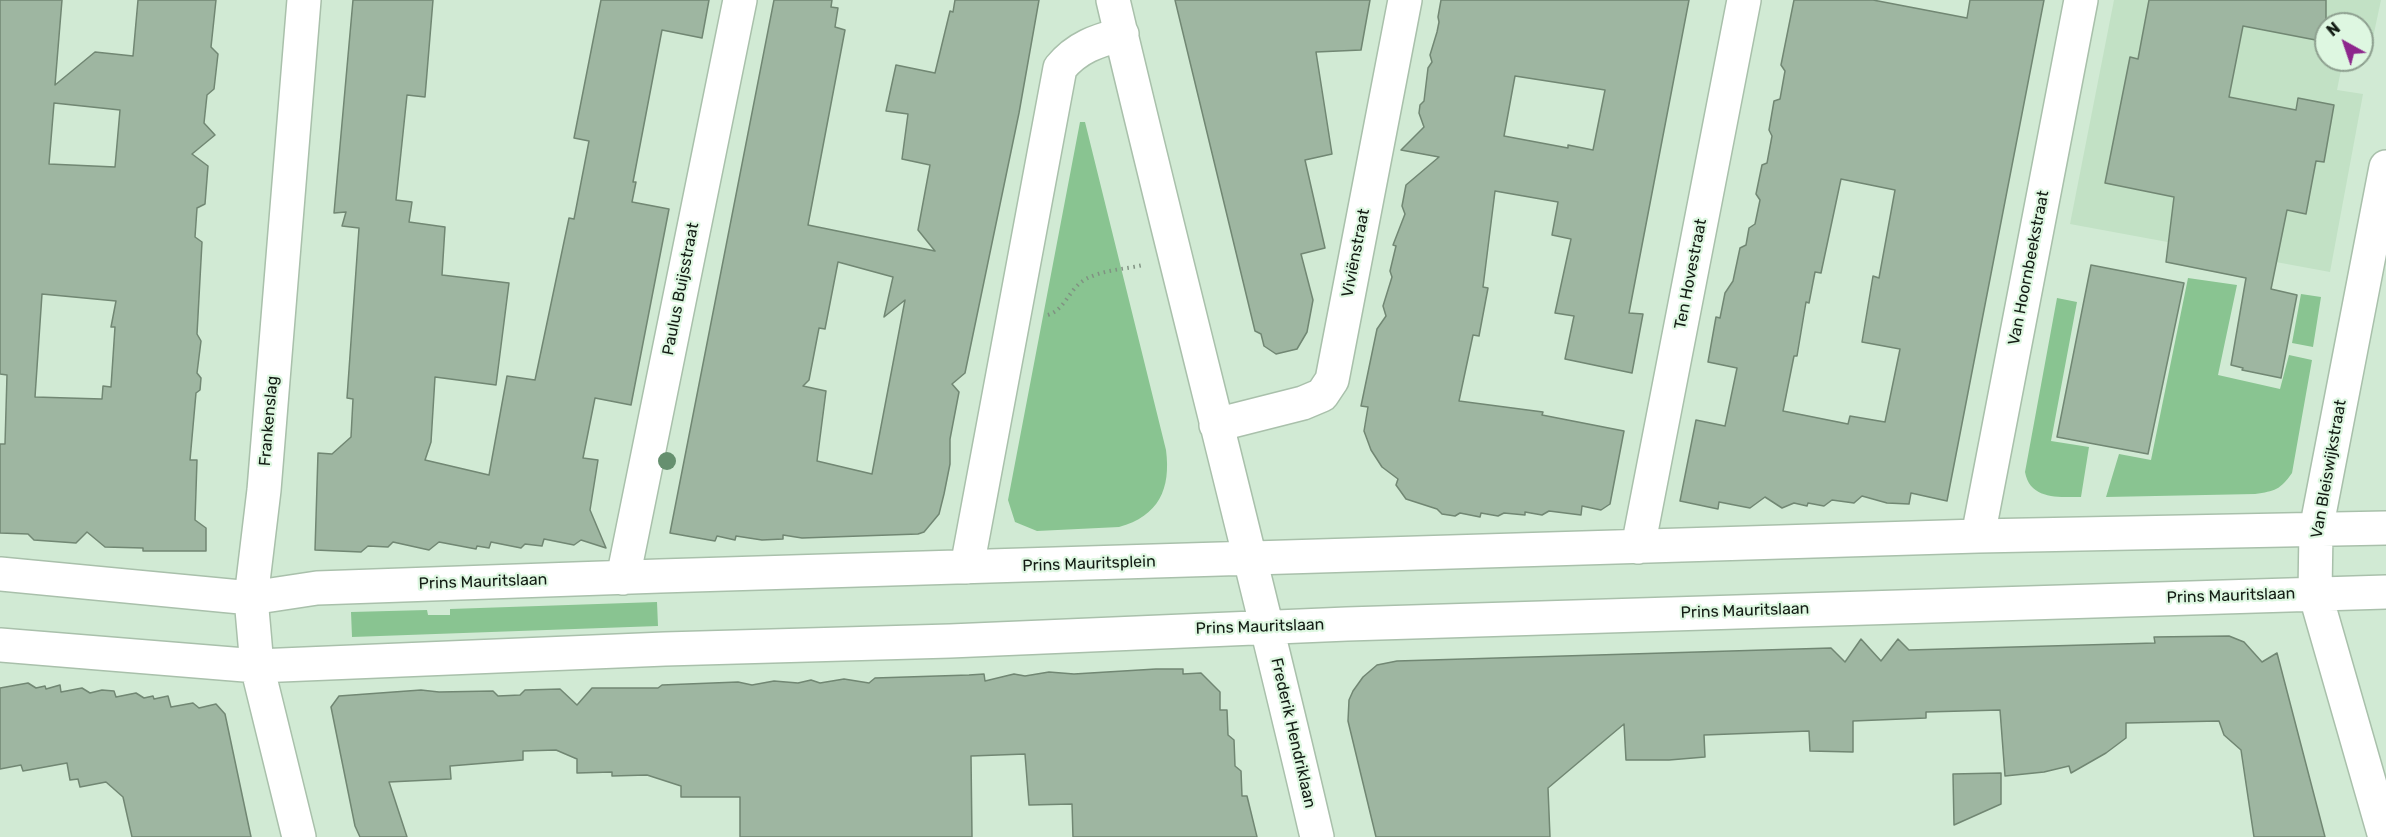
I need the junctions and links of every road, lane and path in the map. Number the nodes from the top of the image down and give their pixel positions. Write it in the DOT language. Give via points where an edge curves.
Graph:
graph roads {
  1 [pos="304,0"];
  2 [pos="740,0"];
  3 [pos="1113,0"];
  4 [pos="1406,0"];
  5 [pos="1744,0"];
  6 [pos="2081,0"];
  7 [pos="1122,34"];
  8 [pos="2386,167"];
  9 [pos="1176,258"];
  10 [pos="1015,315"];
  11 [pos="1216,425"];
  12 [pos="2386,528"];
  13 [pos="2316,530"];
  14 [pos="1978,536"];
  15 [pos="1638,547"];
  16 [pos="1252,558"];
  17 [pos="968,567"];
  18 [pos="0,574"];
  19 [pos="623,578"];
  20 [pos="2386,592"];
  21 [pos="2315,593"];
  22 [pos="251,598"];
  23 [pos="1269,627"];
  24 [pos="0,645"];
  25 [pos="257,666"];
  26 [pos="299,837"];
  27 [pos="1317,837"];
  28 [pos="2385,837"];
  1 -- 22 [label="street, Frankenslag" via="264,490"];
  2 -- 19 [label="street, Paulus Buijsstraat"];
  3 -- 7 [label="street"];
  4 -- 11 [label="street, Viviënstraat" via="1332,380 1322,395 1303,403"];
  5 -- 15 [label="street, Ten Hovestraat"];
  6 -- 14 [label="street, Van Hoornbeekstraat"];
  7 -- 9 [label="street"];
  7 -- 10 [label="street" via="1093,42 1071,55 1060,68"];
  8 -- 13 [label="street, Van Bleiswijkstraat"];
  9 -- 10 [label="path" via="1086,279 1058,312 1043,317"];
  9 -- 11 [label="street"];
  10 -- 17 [label="street"];
  11 -- 16 [label="street"];
  12 -- 13 [label="street"];
  13 -- 14 [label="street"];
  13 -- 21 [label="street, Van Bleiswijkstraat"];
  14 -- 15 [label="street"];
  15 -- 16 [label="street"];
  16 -- 17 [label="street, Prins Mauritsplein"];
  16 -- 23 [label="street, Frederik Hendriklaan"];
  17 -- 19 [label="street, Prins Mauritslaan"];
  18 -- 22 [label="street, Prins Mauritslaan"];
  19 -- 22 [label="street, Prins Mauritslaan" via="317,588"];
  20 -- 21 [label="street, Prins Mauritslaan"];
  21 -- 23 [label="street, Prins Mauritslaan"];
  21 -- 28 [label="street, Van Bleiswijkstraat"];
  22 -- 25 [label="street, Frankenslag"];
  23 -- 25 [label="street, Prins Mauritslaan"];
  23 -- 27 [label="street, Frederik Hendriklaan"];
  24 -- 25 [label="street"];
  25 -- 26 [label="street, Frankenslag"];
}
